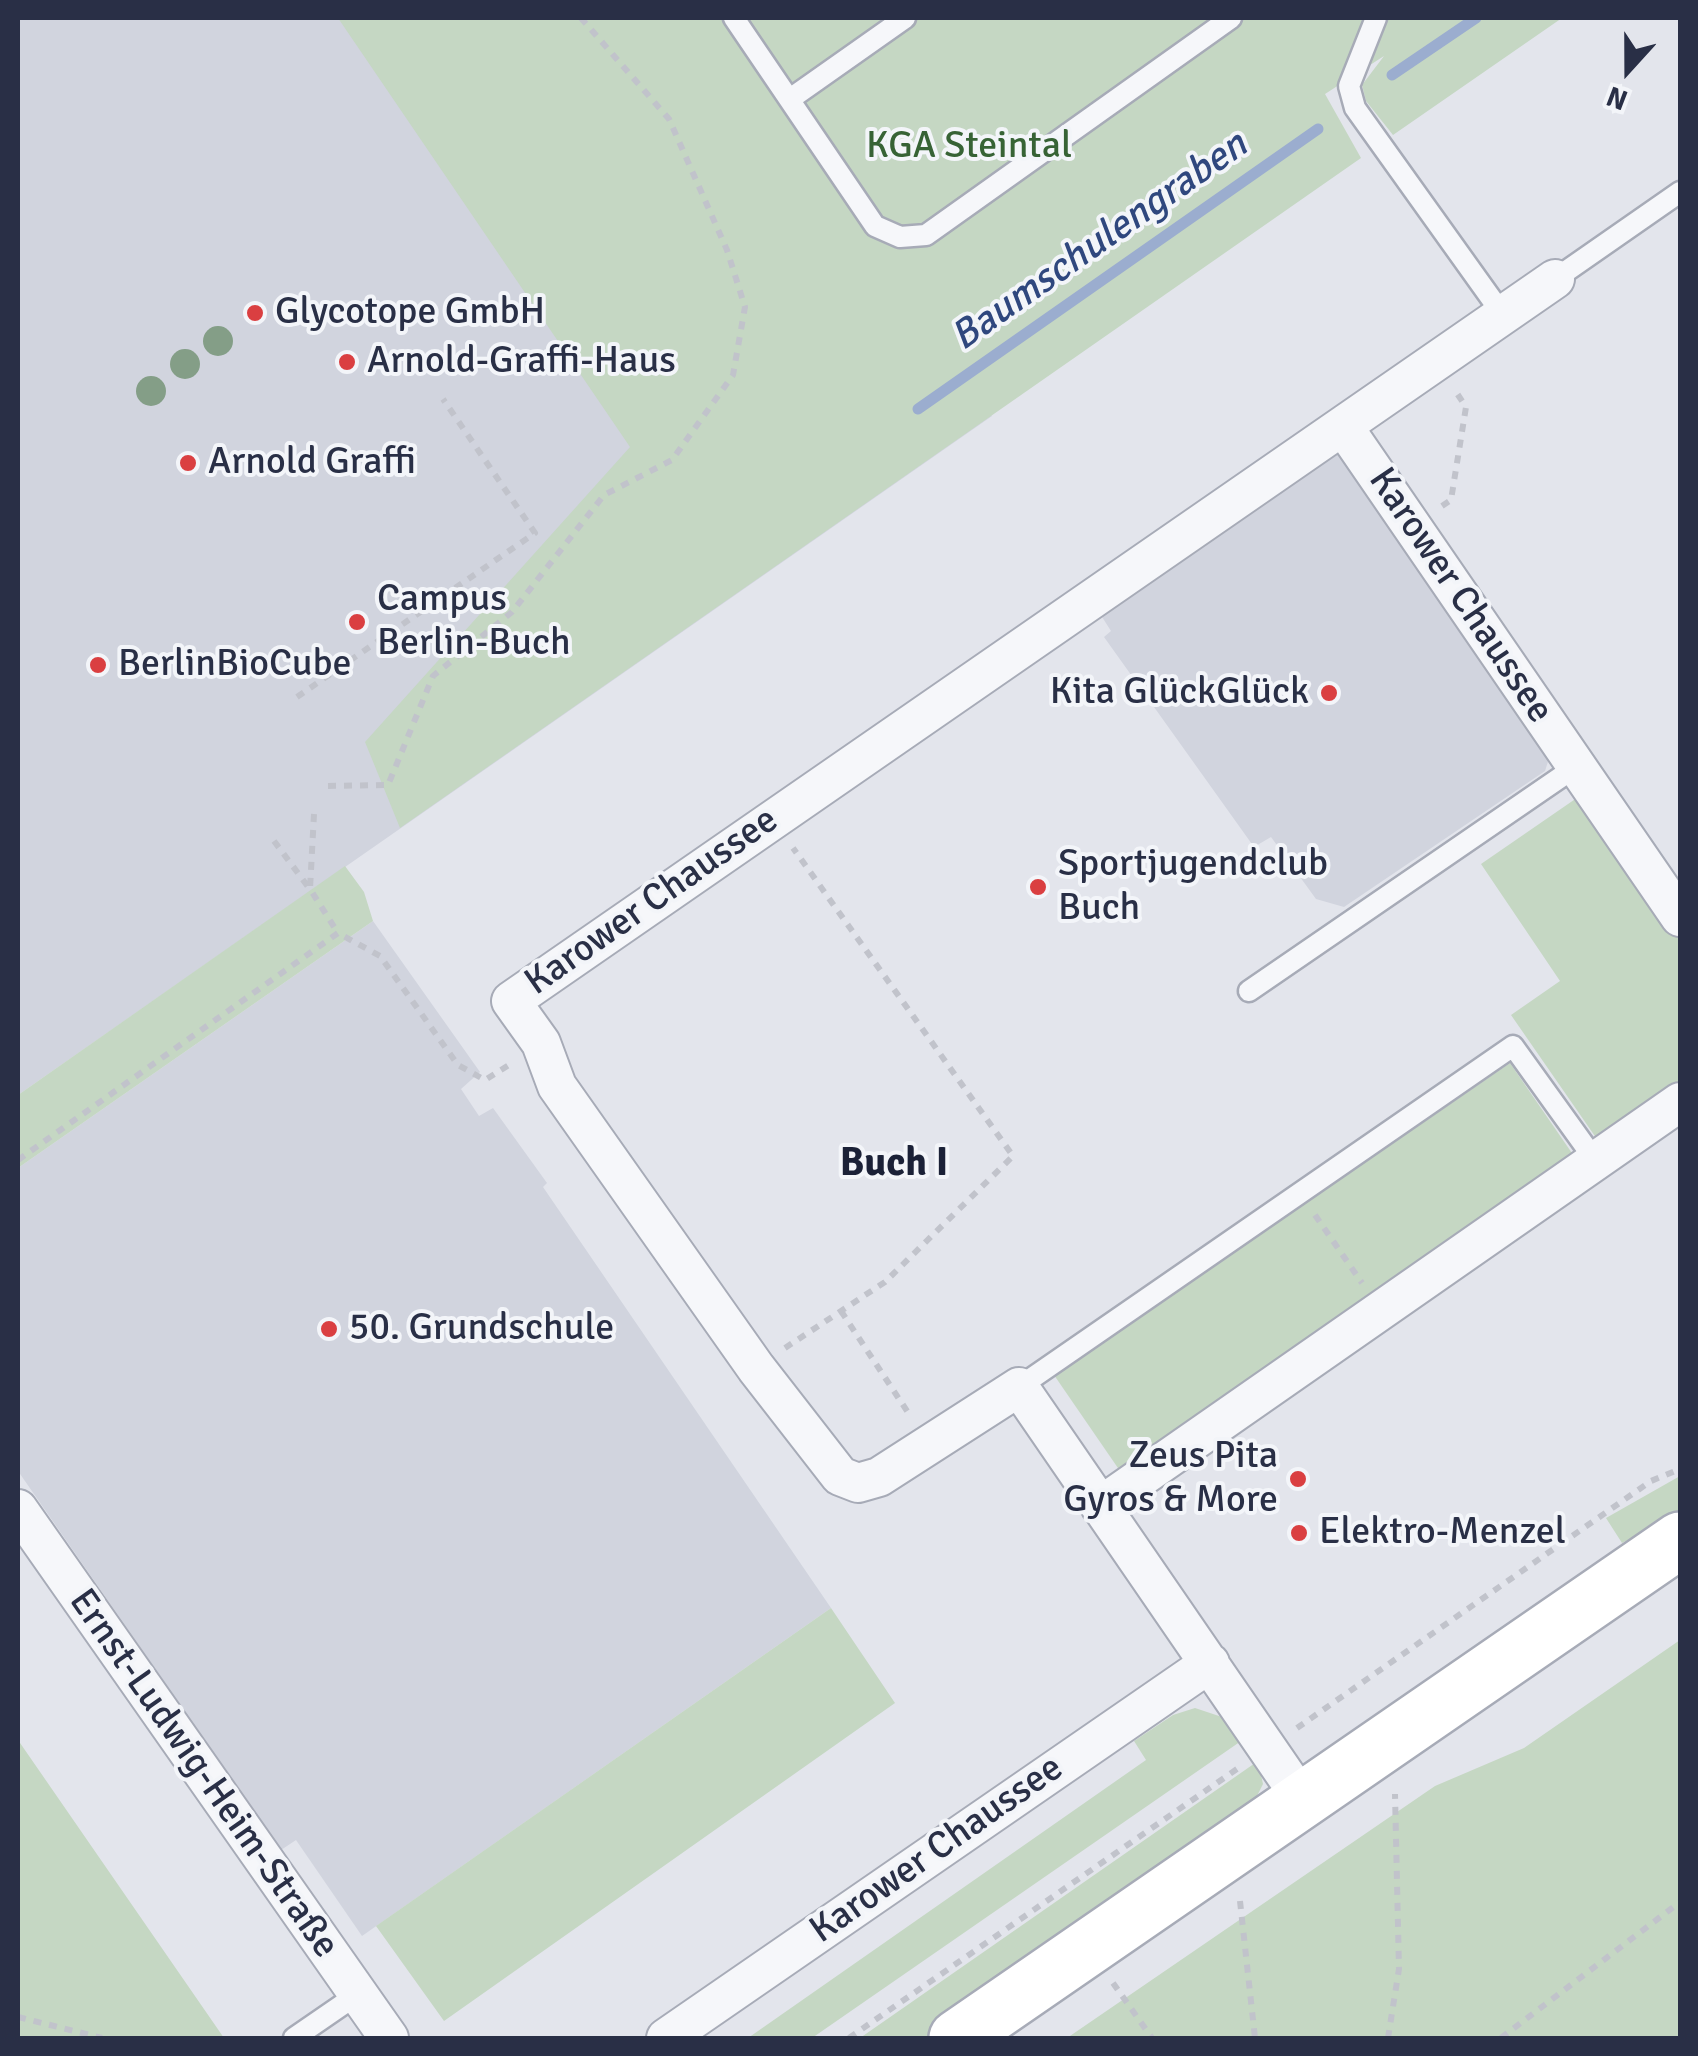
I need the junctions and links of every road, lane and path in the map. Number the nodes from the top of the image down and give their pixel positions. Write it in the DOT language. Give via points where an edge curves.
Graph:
graph roads {
  1 [pos="581,18"];
  2 [pos="734,18"];
  3 [pos="905,18"];
  4 [pos="1231,18"];
  5 [pos="1376,18"];
  6 [pos="790,98"];
  7 [pos="1680,192"];
  8 [pos="1555,279"];
  9 [pos="1503,315"];
  10 [pos="1436,362"];
  11 [pos="443,400"];
  12 [pos="1344,426"];
  13 [pos="1412,526"];
  14 [pos="296,698"];
  15 [pos="1576,766"];
  16 [pos="328,786"];
  17 [pos="314,814"];
  18 [pos="772,819"];
  19 [pos="274,841"];
  20 [pos="310,890"];
  21 [pos="1680,916"];
  22 [pos="338,933"];
  23 [pos="1249,991"];
  24 [pos="541,1044"];
  25 [pos="1680,1102"];
  26 [pos="18,1160"];
  27 [pos="1595,1160"];
  28 [pos="1300,1193"];
  29 [pos="841,1310"];
  30 [pos="1381,1311"];
  31 [pos="756,1368"];
  32 [pos="1018,1387"];
  33 [pos="930,1445"];
  34 [pos="1100,1506"];
  35 [pos="18,1509"];
  36 [pos="1680,1540"];
  37 [pos="1210,1664"];
  38 [pos="1394,1788"];
  39 [pos="1302,1799"];
  40 [pos="1239,1889"];
  41 [pos="1680,1902"];
  42 [pos="1106,1974"];
  43 [pos="358,1994"];
  44 [pos="18,2016"];
  45 [pos="102,2038"];
  46 [pos="294,2038"];
  47 [pos="389,2038"];
  48 [pos="666,2038"];
  49 [pos="957,2038"];
  50 [pos="1152,2038"];
  51 [pos="1255,2038"];
  52 [pos="1388,2038"];
  53 [pos="1501,2038"];
  1 -- 16 [label="path" via="669,119 728,250 745,307 734,375 672,460 604,495 512,612 433,676 388,785"];
  2 -- 6 [label="lane"];
  3 -- 6 [label="lane"];
  4 -- 6 [label="lane" via="926,236 900,238 875,226"];
  5 -- 9 [label="lane" via="1349,86 1355,108"];
  7 -- 8 [label="lane, Karower Chaussee"];
  8 -- 9 [label="street, Karower Chaussee"];
  9 -- 10 [label="street, Karower Chaussee"];
  10 -- 12 [label="street, Karower Chaussee"];
  10 -- 13 [label="path" via="1466,407 1451,500"];
  11 -- 14 [label="path" via="536,533"];
  12 -- 13 [label="street, Karower Chaussee"];
  12 -- 18 [label="street, Karower Chaussee"];
  13 -- 15 [label="street, Karower Chaussee"];
  15 -- 21 [label="street, Karower Chaussee"];
  15 -- 23 [label="lane"];
  17 -- 20 [label="path"];
  18 -- 24 [label="street, Karower Chaussee" via="511,1000"];
  18 -- 29 [label="path" via="1013,1156 884,1282"];
  19 -- 20 [label="path"];
  20 -- 22 [label="path"];
  22 -- 24 [label="path" via="380,956 458,1065 486,1080"];
  22 -- 26 [label="path"];
  24 -- 31 [label="street, Karower Chaussee" via="557,1086"];
  25 -- 27 [label="street"];
  27 -- 28 [label="lane, Karower Chaussee" via="1513,1046"];
  27 -- 30 [label="street"];
  28 -- 30 [label="path"];
  28 -- 32 [label="lane, Karower Chaussee"];
  29 -- 31 [label="path"];
  29 -- 33 [label="path"];
  30 -- 34 [label="street"];
  31 -- 33 [label="street, Karower Chaussee" via="840,1476 858,1483 879,1477"];
  32 -- 33 [label="street, Karower Chaussee"];
  32 -- 34 [label="street"];
  34 -- 37 [label="street"];
  35 -- 43 [label="street, Ernst-Ludwig-Heim-Straße"];
  36 -- 39 [label="main road"];
  37 -- 39 [label="street"];
  37 -- 48 [label="street, Karower Chaussee"];
  38 -- 52 [label="path" via="1399,1969"];
  39 -- 49 [label="main road"];
  40 -- 51 [label="path"];
  41 -- 53 [label="path"];
  42 -- 50 [label="path"];
  43 -- 46 [label="lane"];
  43 -- 47 [label="street, Ernst-Ludwig-Heim-Straße"];
  44 -- 45 [label="path"];
}
